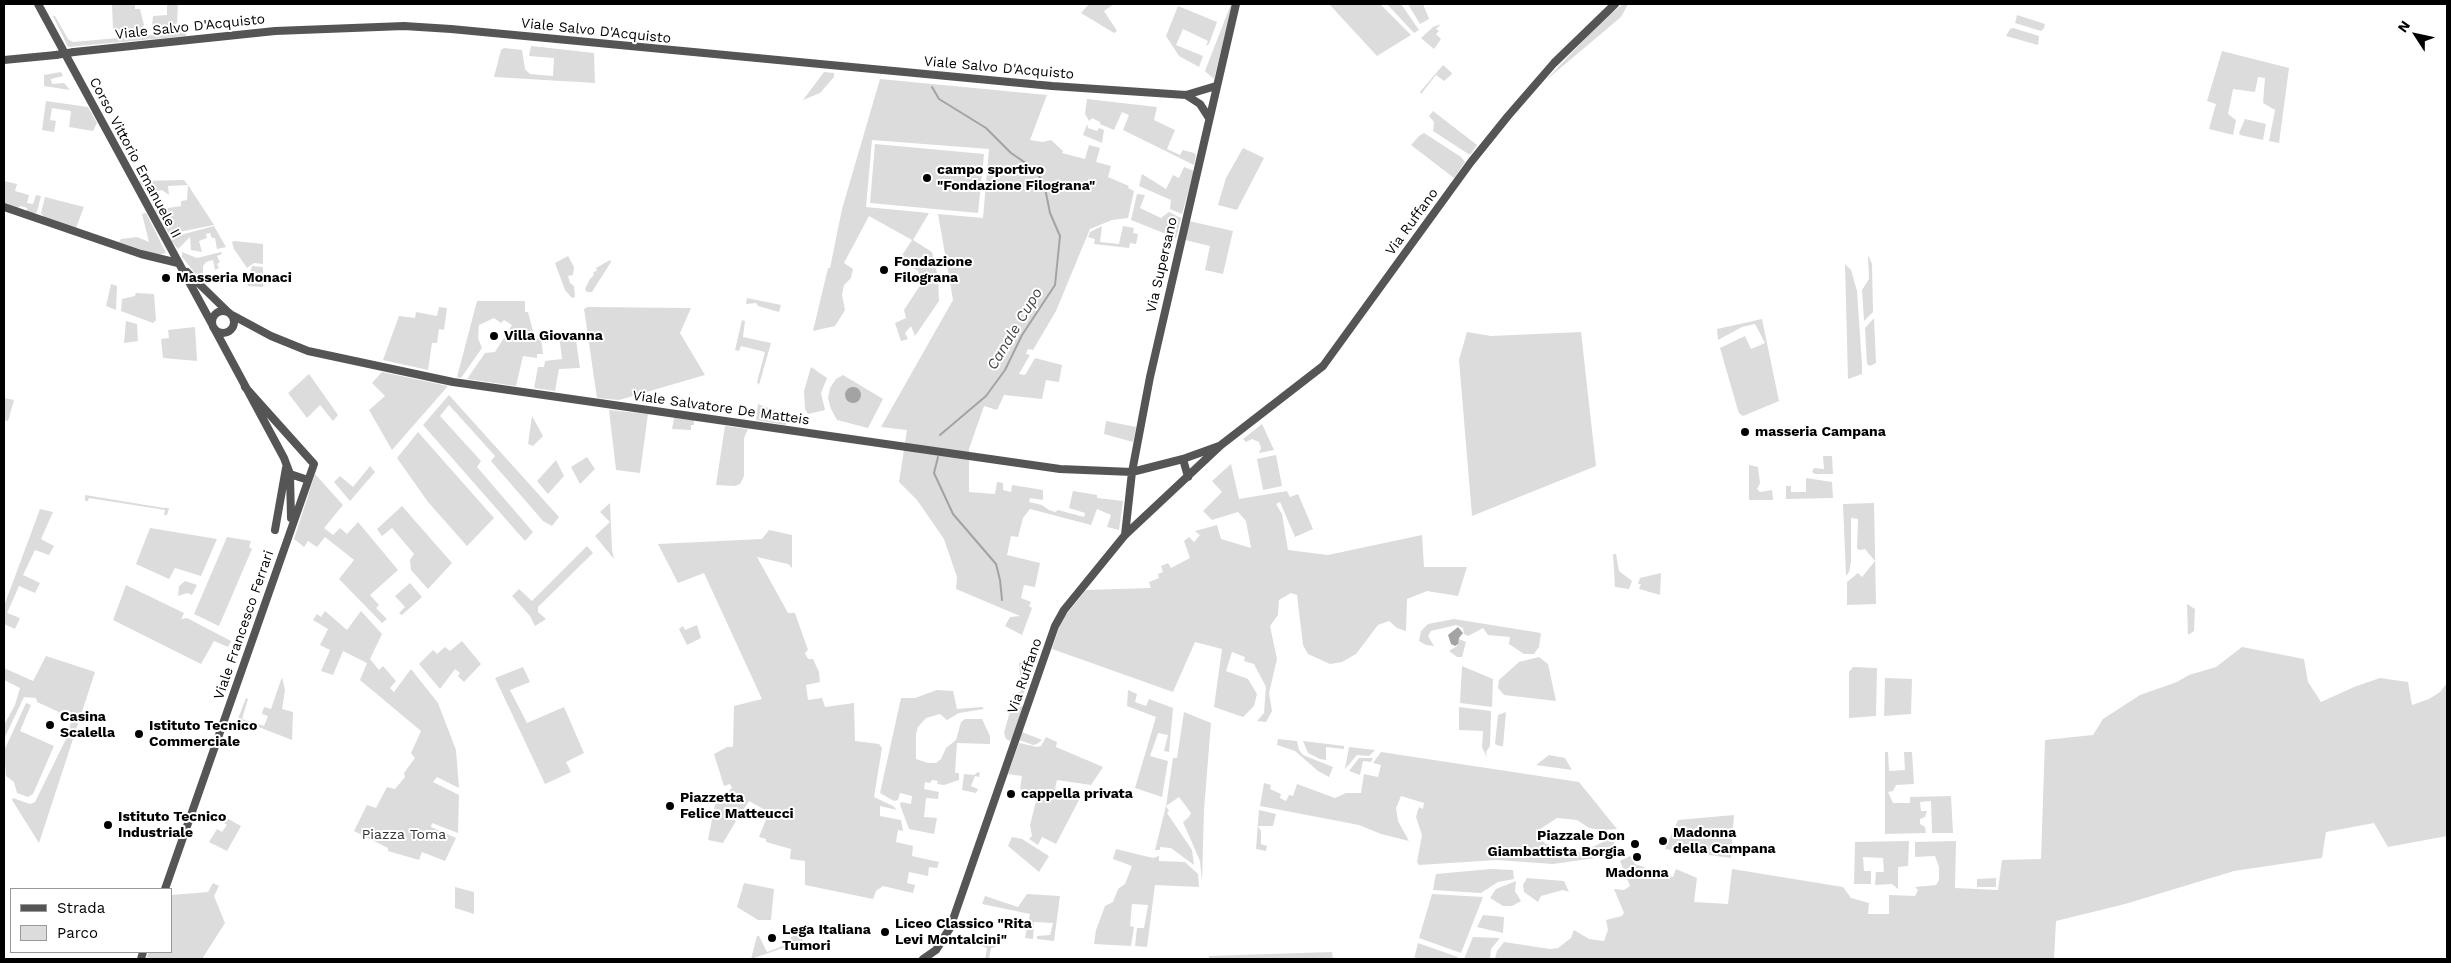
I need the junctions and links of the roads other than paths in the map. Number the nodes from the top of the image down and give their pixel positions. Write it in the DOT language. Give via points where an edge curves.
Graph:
graph roads {
  1 [pos="38,4"];
  2 [pos="1236,4"];
  3 [pos="1615,4"];
  4 [pos="4,60"];
  5 [pos="1216,86"];
  6 [pos="1186,95"];
  7 [pos="1209,118"];
  8 [pos="4,207"];
  9 [pos="179,264"];
  10 [pos="204,289"];
  11 [pos="196,295"];
  12 [pos="231,314"];
  13 [pos="250,325"];
  14 [pos="213,326"];
  15 [pos="230,330"];
  16 [pos="225,353"];
  17 [pos="245,387"];
  18 [pos="287,433"];
  19 [pos="275,442"];
  20 [pos="1221,445"];
  21 [pos="1195,455"];
  22 [pos="1183,459"];
  23 [pos="314,464"];
  24 [pos="286,466"];
  25 [pos="1132,472"];
  26 [pos="290,474"];
  27 [pos="1188,477"];
  28 [pos="308,480"];
  29 [pos="275,530"];
  30 [pos="1125,535"];
  31 [pos="288,539"];
  32 [pos="165,888"];
  33 [pos="923,959"];
  1 -- 9 [label="street, Corso Vittorio Emanuele II"];
  2 -- 5 [label="street, Via Supersano"];
  3 -- 20 [label="street, Via Ruffano" via="1554,63 1508,116 1323,366"];
  4 -- 6 [label="street, Viale Salvo D'Acquisto, bridge" via="274,31 404,26 1043,85"];
  5 -- 6 [label="street, Viale Salvo D'Acquisto"];
  5 -- 7 [label="street, Via Supersano"];
  6 -- 7 [label="street" via="1200,104"];
  7 -- 25 [label="street, Via Supersano" via="1166,300"];
  8 -- 9 [label="street"];
  9 -- 10 [label="street, Corso Vittorio Emanuele II"];
  9 -- 11 [label="street, Corso Vittorio Emanuele II"];
  10 -- 11 [label="street"];
  10 -- 12 [label="street, Corso Vittorio Emanuele II"];
  11 -- 14 [label="street, Corso Vittorio Emanuele II"];
  12 -- 13 [label="street, Viale Salvatore De Matteis"];
  12 -- 14 [label="street" via="222,311 216,314"];
  12 -- 15 [label="street" via="234,322"];
  13 -- 15 [label="street" via="239,325"];
  13 -- 25 [label="street, Viale Salvatore De Matteis" via="308,351 453,382 1060,469"];
  14 -- 15 [label="street" via="219,332"];
  14 -- 16 [label="street, Corso Vittorio Emanuele II"];
  15 -- 16 [label="street" via="225,341"];
  16 -- 17 [label="street, Corso Vittorio Emanuele II"];
  17 -- 18 [label="street, Corso Vittorio Emanuele II"];
  17 -- 19 [label="street, Corso Vittorio Emanuele II"];
  18 -- 19 [label="street"];
  18 -- 23 [label="street, Corso Vittorio Emanuele II"];
  19 -- 24 [label="street, Corso Vittorio Emanuele II"];
  20 -- 21 [label="street, Via Ruffano"];
  20 -- 27 [label="street, Via Ruffano"];
  21 -- 22 [label="street, Viale Salvatore De Matteis"];
  22 -- 25 [label="street, Viale Salvatore De Matteis"];
  22 -- 27 [label="street"];
  23 -- 28 [label="street, Viale Francesco Ferrari"];
  24 -- 26 [label="street, Viale Francesco Ferrari"];
  24 -- 29 [label="street"];
  25 -- 30 [label="street, Via Supersano"];
  26 -- 28 [label="street"];
  26 -- 31 [label="street, Viale Francesco Ferrari" via="292,510"];
  27 -- 30 [label="street, Via Ruffano"];
  28 -- 31 [label="street, Viale Francesco Ferrari"];
  30 -- 33 [label="street, Via Ruffano" via="1064,610 1055,626 950,928 936,950"];
  31 -- 32 [label="street, Viale Francesco Ferrari"];
}
